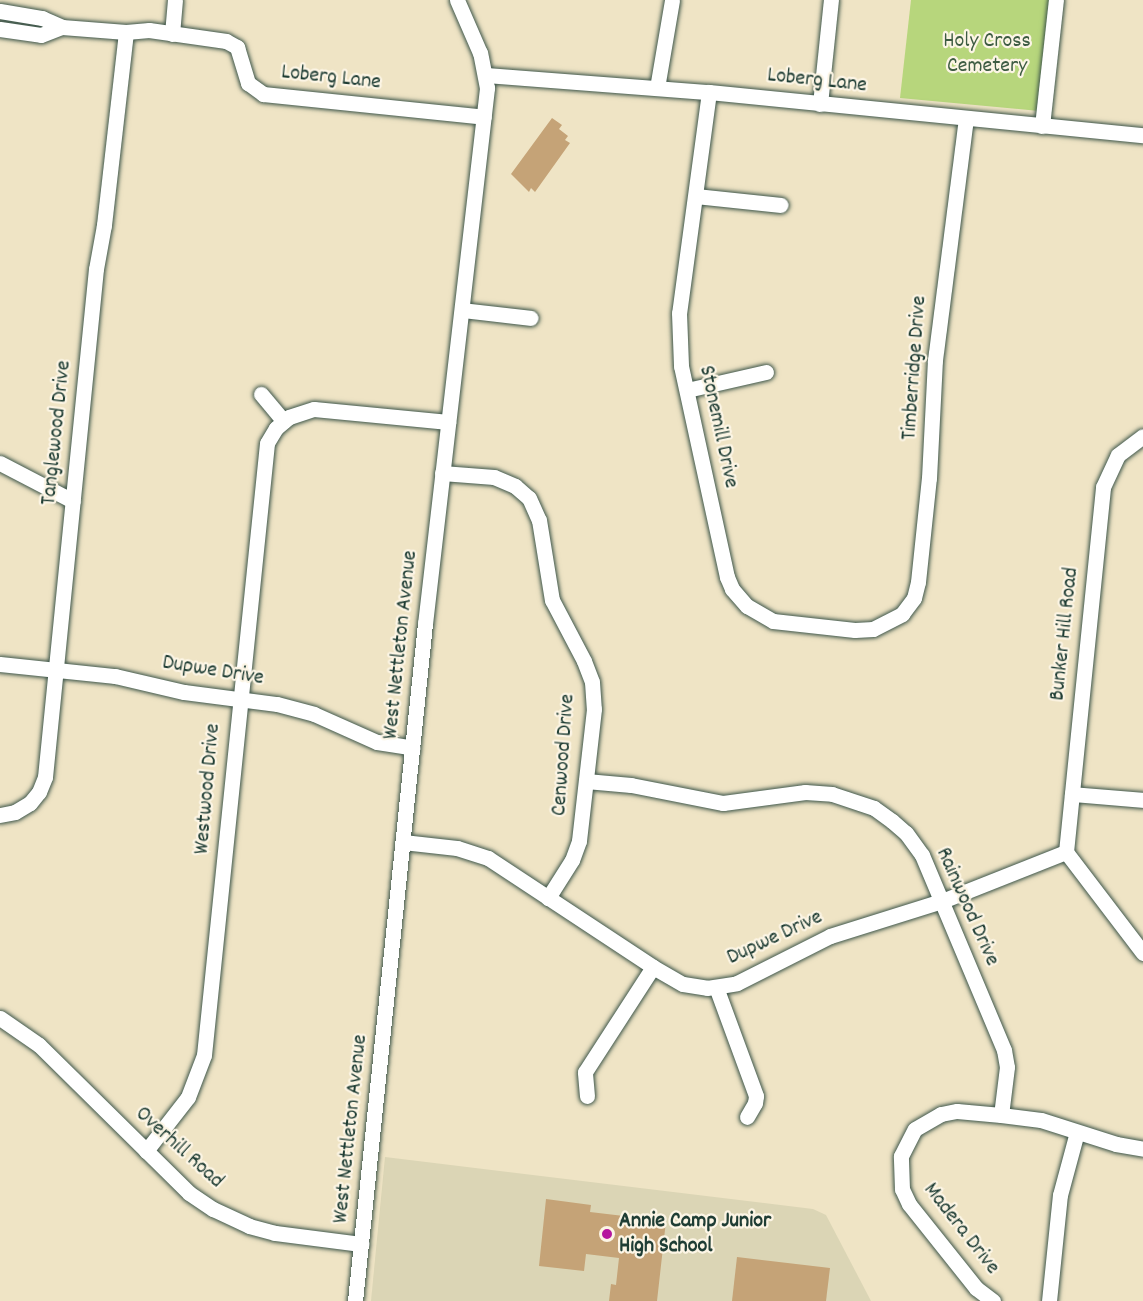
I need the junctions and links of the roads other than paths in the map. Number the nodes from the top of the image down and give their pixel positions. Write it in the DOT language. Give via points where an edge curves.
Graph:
graph roads {
  1 [pos="175,0"];
  2 [pos="457,0"];
  3 [pos="672,0"];
  4 [pos="831,0"];
  5 [pos="1056,0"];
  6 [pos="0,11"];
  7 [pos="62,27"];
  8 [pos="0,29"];
  9 [pos="126,32"];
  10 [pos="172,34"];
  11 [pos="486,75"];
  12 [pos="657,88"];
  13 [pos="709,92"];
  14 [pos="820,104"];
  15 [pos="484,117"];
  16 [pos="966,119"];
  17 [pos="1042,126"];
  18 [pos="1143,135"];
  19 [pos="696,196"];
  20 [pos="781,205"];
  21 [pos="462,310"];
  22 [pos="531,318"];
  23 [pos="766,372"];
  24 [pos="687,390"];
  25 [pos="261,394"];
  26 [pos="284,421"];
  27 [pos="447,422"];
  28 [pos="1143,436"];
  29 [pos="0,463"];
  30 [pos="441,473"];
  31 [pos="73,501"];
  32 [pos="899,616"];
  33 [pos="0,664"];
  34 [pos="54,670"];
  35 [pos="239,698"];
  36 [pos="413,748"];
  37 [pos="586,781"];
  38 [pos="1072,794"];
  39 [pos="1143,800"];
  40 [pos="0,814"];
  41 [pos="403,842"];
  42 [pos="1066,852"];
  43 [pos="548,898"];
  44 [pos="942,902"];
  45 [pos="1143,952"];
  46 [pos="654,967"];
  47 [pos="716,987"];
  48 [pos="0,1018"];
  49 [pos="587,1096"];
  50 [pos="1001,1115"];
  51 [pos="747,1117"];
  52 [pos="1077,1132"];
  53 [pos="1143,1149"];
  54 [pos="146,1151"];
  55 [pos="361,1244"];
  56 [pos="355,1301"];
  57 [pos="993,1301"];
  58 [pos="1049,1301"];
  1 -- 10 [label="street"];
  2 -- 11 [label="street, West Nettleton Avenue"];
  3 -- 12 [label="street"];
  4 -- 14 [label="street"];
  5 -- 17 [label="street"];
  6 -- 7 [label="street, Loberg Lane" via="42,18"];
  7 -- 8 [label="street, Loberg Lane" via="41,35"];
  7 -- 9 [label="street, Loberg Lane"];
  9 -- 10 [label="street, Loberg Lane"];
  9 -- 31 [label="street, Tanglewood Drive" via="96,269"];
  10 -- 15 [label="street, Loberg Lane" via="234,45 248,83 263,94"];
  11 -- 12 [label="street, Loberg Lane"];
  11 -- 15 [label="street, West Nettleton Avenue"];
  12 -- 13 [label="street, Loberg Lane"];
  13 -- 14 [label="street, Loberg Lane"];
  13 -- 19 [label="street, Stonemill Drive"];
  14 -- 16 [label="street, Loberg Lane"];
  15 -- 21 [label="street, West Nettleton Avenue"];
  16 -- 17 [label="street, Loberg Lane"];
  16 -- 32 [label="street, Timberridge Drive" via="935,360 929,478 918,582 909,605"];
  17 -- 18 [label="street, Loberg Lane"];
  19 -- 20 [label="street"];
  19 -- 24 [label="street, Stonemill Drive" via="679,313 679,346"];
  21 -- 22 [label="street"];
  21 -- 27 [label="street, West Nettleton Avenue"];
  23 -- 24 [label="street"];
  24 -- 32 [label="street, Stonemill Drive" via="727,577 740,599 763,618 784,622 867,630"];
  25 -- 26 [label="street"];
  26 -- 27 [label="street" via="304,411 322,409"];
  26 -- 35 [label="street, Westwood Drive" via="267,442 264,457"];
  27 -- 30 [label="street, West Nettleton Avenue"];
  28 -- 38 [label="street, Bunker Hill Road" via="1118,455 1103,487"];
  29 -- 31 [label="street"];
  30 -- 36 [label="street, West Nettleton Avenue"];
  30 -- 37 [label="street, Cenwood Drive" via="506,481 523,492 536,510 552,600 586,666 594,693"];
  31 -- 34 [label="street, Tanglewood Drive"];
  33 -- 34 [label="street, Dupwe Drive"];
  34 -- 35 [label="street, Dupwe Drive" via="116,676 184,692"];
  34 -- 40 [label="street, Tanglewood Drive" via="45,777 30,803 15,812"];
  35 -- 36 [label="street, Dupwe Drive" via="314,714 377,742"];
  35 -- 54 [label="street, Westwood Drive" via="204,1055 188,1097"];
  36 -- 41 [label="street, West Nettleton Avenue"];
  37 -- 43 [label="street, Cenwood Drive" via="579,841"];
  37 -- 44 [label="street, Rainwood Drive" via="723,803 805,792 849,798 881,813 906,833 922,855"];
  38 -- 39 [label="street"];
  38 -- 42 [label="street, Bunker Hill Road"];
  41 -- 43 [label="street, Dupwe Drive" via="457,848 488,858"];
  41 -- 55 [label="street, West Nettleton Avenue"];
  42 -- 44 [label="street, Dupwe Drive"];
  42 -- 45 [label="street"];
  43 -- 46 [label="street, Dupwe Drive"];
  44 -- 47 [label="street, Dupwe Drive" via="830,936 737,983"];
  44 -- 50 [label="street, Rainwood Drive" via="1004,1050 1007,1067"];
  46 -- 47 [label="street, Dupwe Drive" via="683,984"];
  46 -- 49 [label="street" via="585,1072"];
  47 -- 51 [label="street" via="756,1096"];
  48 -- 54 [label="street, Overhill Road" via="39,1045"];
  50 -- 52 [label="street, Madera Drive" via="1041,1120"];
  50 -- 57 [label="street, Madera Drive" via="957,1111 931,1118 905,1144 899,1171 909,1204 976,1288"];
  52 -- 53 [label="street, Madera Drive"];
  52 -- 58 [label="street" via="1060,1195"];
  54 -- 55 [label="street, Overhill Road" via="189,1193 249,1226"];
  55 -- 56 [label="street, West Nettleton Avenue"];
}
